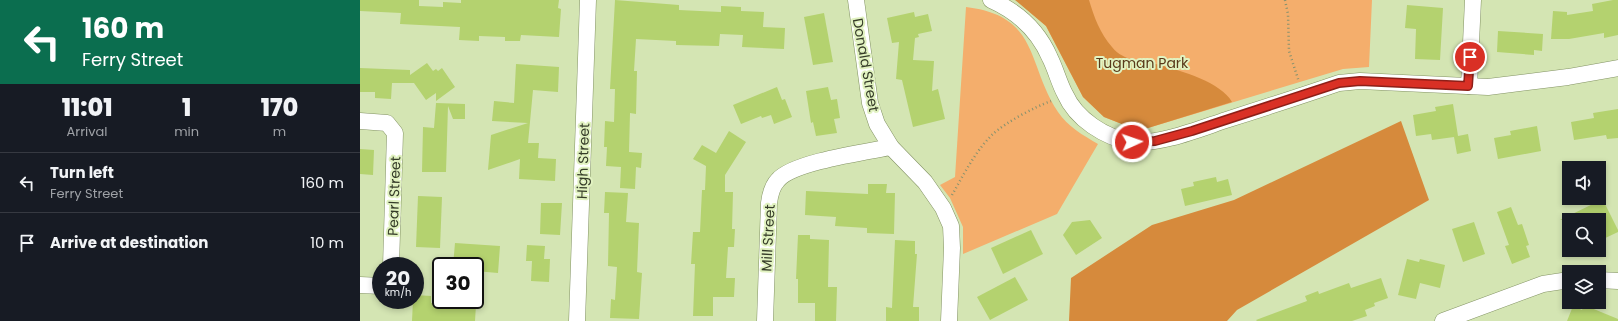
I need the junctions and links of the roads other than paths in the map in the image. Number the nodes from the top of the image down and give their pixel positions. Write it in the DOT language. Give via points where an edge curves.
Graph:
graph roads {
  1 [pos="588,0"];
  2 [pos="856,0"];
  3 [pos="991,0"];
  4 [pos="1473,0"];
  5 [pos="1618,68"];
  6 [pos="1468,86"];
  7 [pos="360,121"];
  8 [pos="891,147"];
  9 [pos="391,257"];
  10 [pos="1606,280"];
  11 [pos="1562,281"];
  12 [pos="1618,281"];
  13 [pos="360,285"];
  14 [pos="372,286"];
  15 [pos="577,321"];
  16 [pos="764,321"];
  17 [pos="949,321"];
  18 [pos="1443,321"];
  1 -- 15 [label="street, High Street"];
  2 -- 8 [label="street, Donald Street" via="870,103 877,124"];
  3 -- 6 [label="street" via="1023,18 1038,35 1050,57 1065,96 1075,110 1092,126 1109,136 1132,142 1155,141 1192,131 1339,83 1360,81"];
  4 -- 6 [label="street"];
  5 -- 6 [label="street" via="1519,84"];
  7 -- 9 [label="street, Pearl Street" via="387,123 392,126 396,137"];
  8 -- 16 [label="street, Mill Street" via="808,165 790,171 778,180 768,203"];
  8 -- 17 [label="street, Donald Street" via="925,182 943,208 951,226"];
  10 -- 12 [label="street"];
  11 -- 18 [label="street" via="1543,284"];
  13 -- 14 [label="street"];
}
